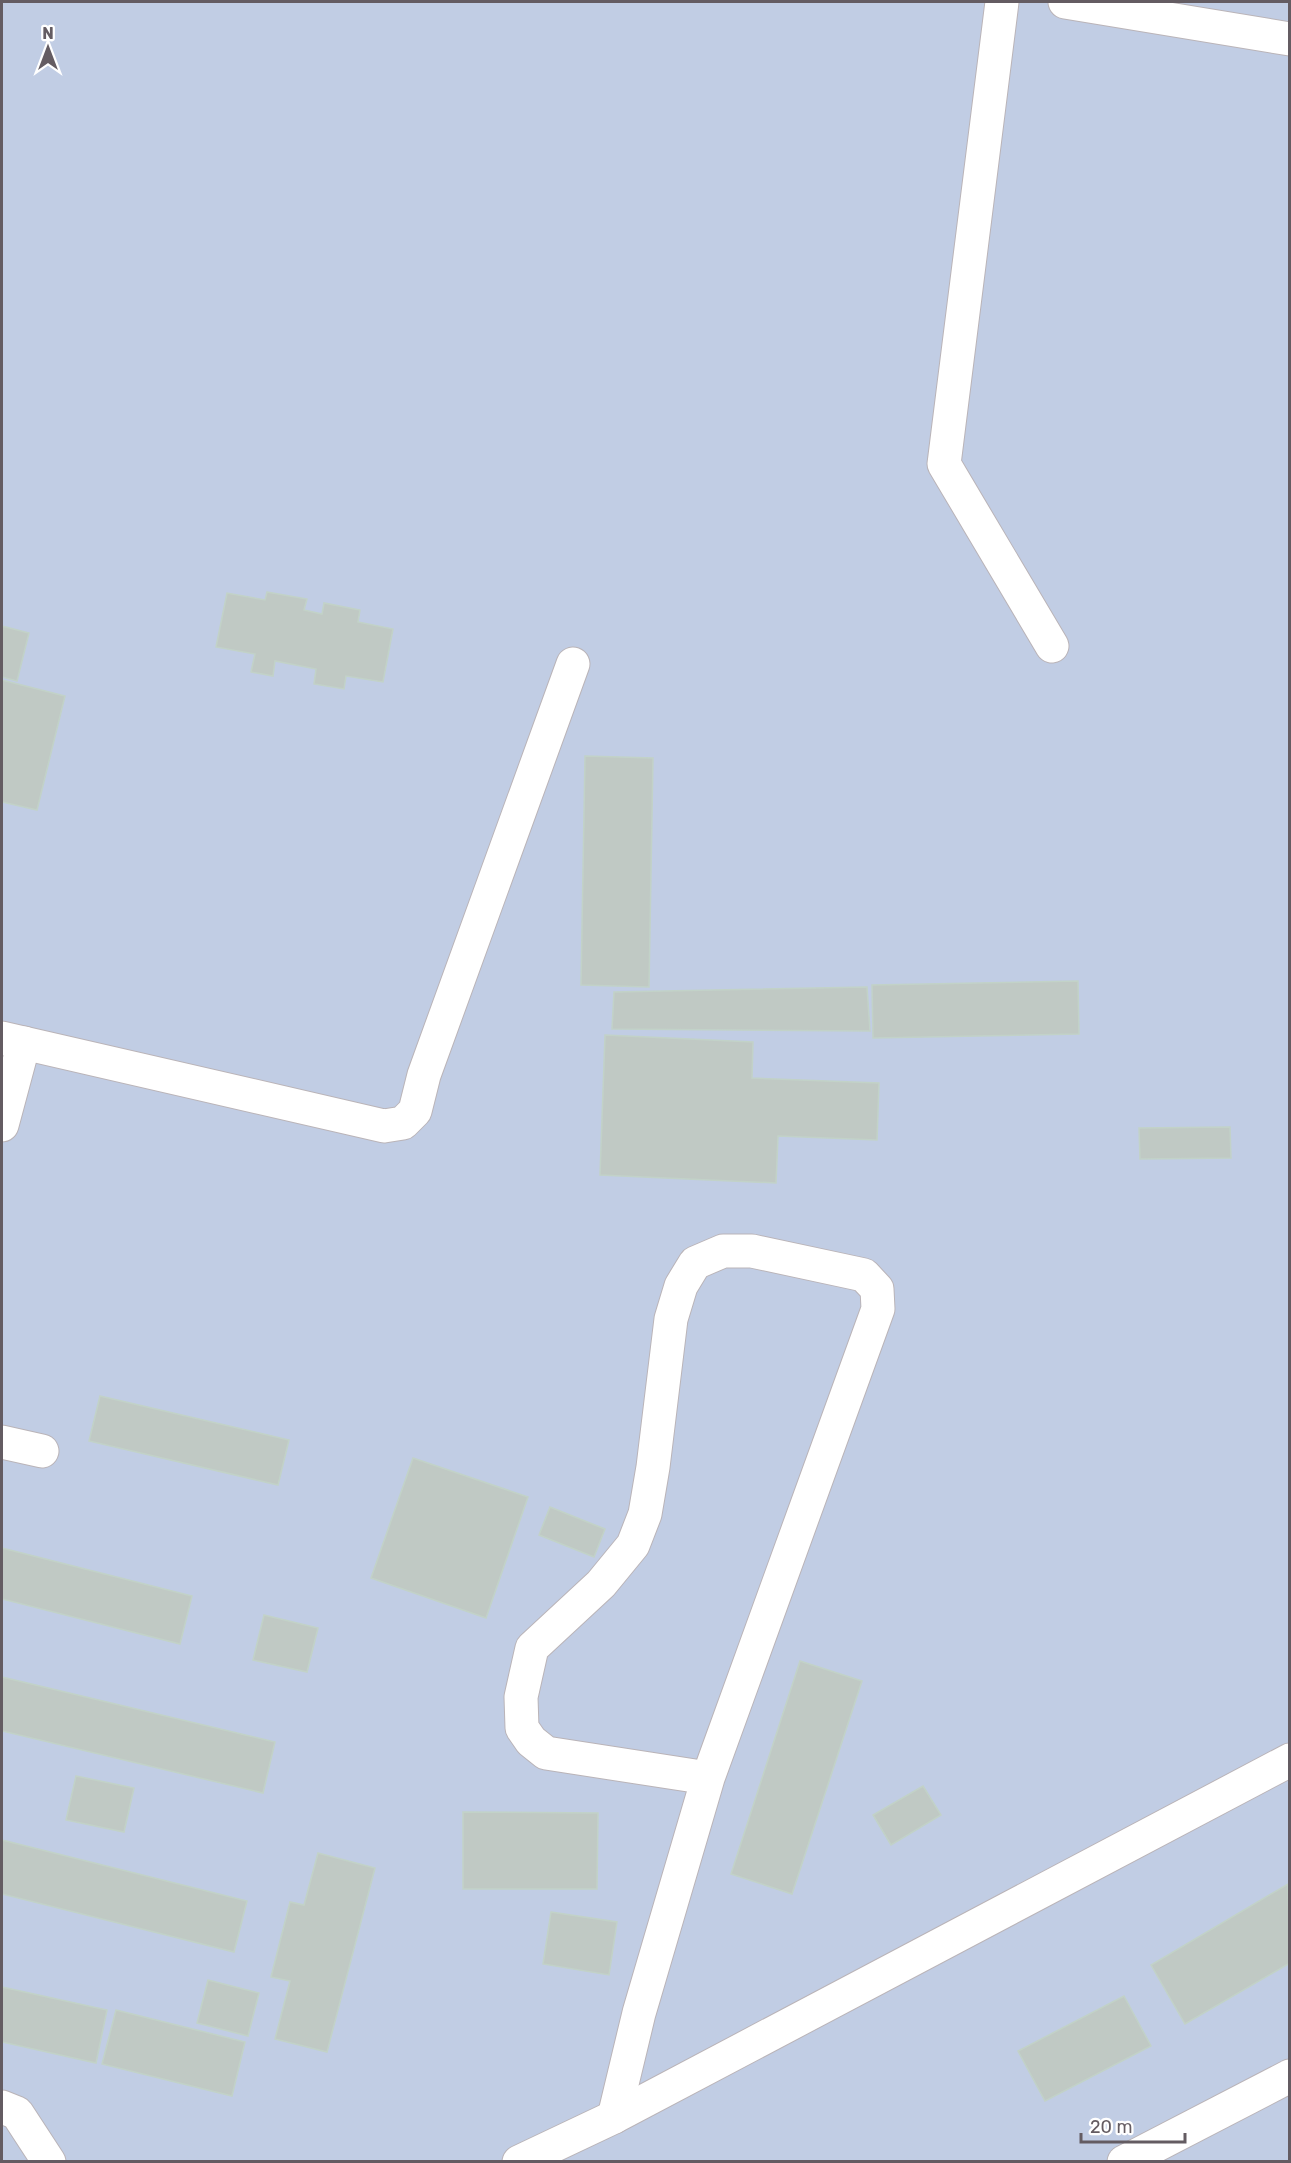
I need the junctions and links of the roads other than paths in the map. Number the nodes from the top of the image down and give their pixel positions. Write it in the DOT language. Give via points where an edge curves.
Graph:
graph roads {
  1 [pos="1002,2"];
  2 [pos="1065,2"];
  3 [pos="1290,39"];
  4 [pos="1052,646"];
  5 [pos="573,664"];
  6 [pos="13,1040"];
  7 [pos="2,1125"];
  8 [pos="2,1442"];
  9 [pos="42,1451"];
  10 [pos="1290,1760"];
  11 [pos="708,1778"];
  12 [pos="1290,2076"];
  13 [pos="2,2107"];
  14 [pos="614,2117"];
  15 [pos="48,2162"];
  16 [pos="519,2162"];
  17 [pos="1124,2162"];
  1 -- 4 [label="street" via="944,464"];
  2 -- 3 [label="street"];
  5 -- 6 [label="street" via="424,1075 415,1110 403,1123 384,1126 303,1109"];
  6 -- 7 [label="street"];
  8 -- 9 [label="street"];
  10 -- 14 [label="street"];
  11 -- 11 [label="street" via="878,1309 876,1289 864,1275 752,1251 723,1251 695,1263 681,1286 671,1318 645,1514 633,1545 601,1584 532,1648 521,1697 522,1728 531,1742 546,1753"];
  11 -- 14 [label="street" via="639,2013"];
  12 -- 17 [label="street"];
  13 -- 15 [label="street" via="17,2113"];
  14 -- 16 [label="street"];
}
